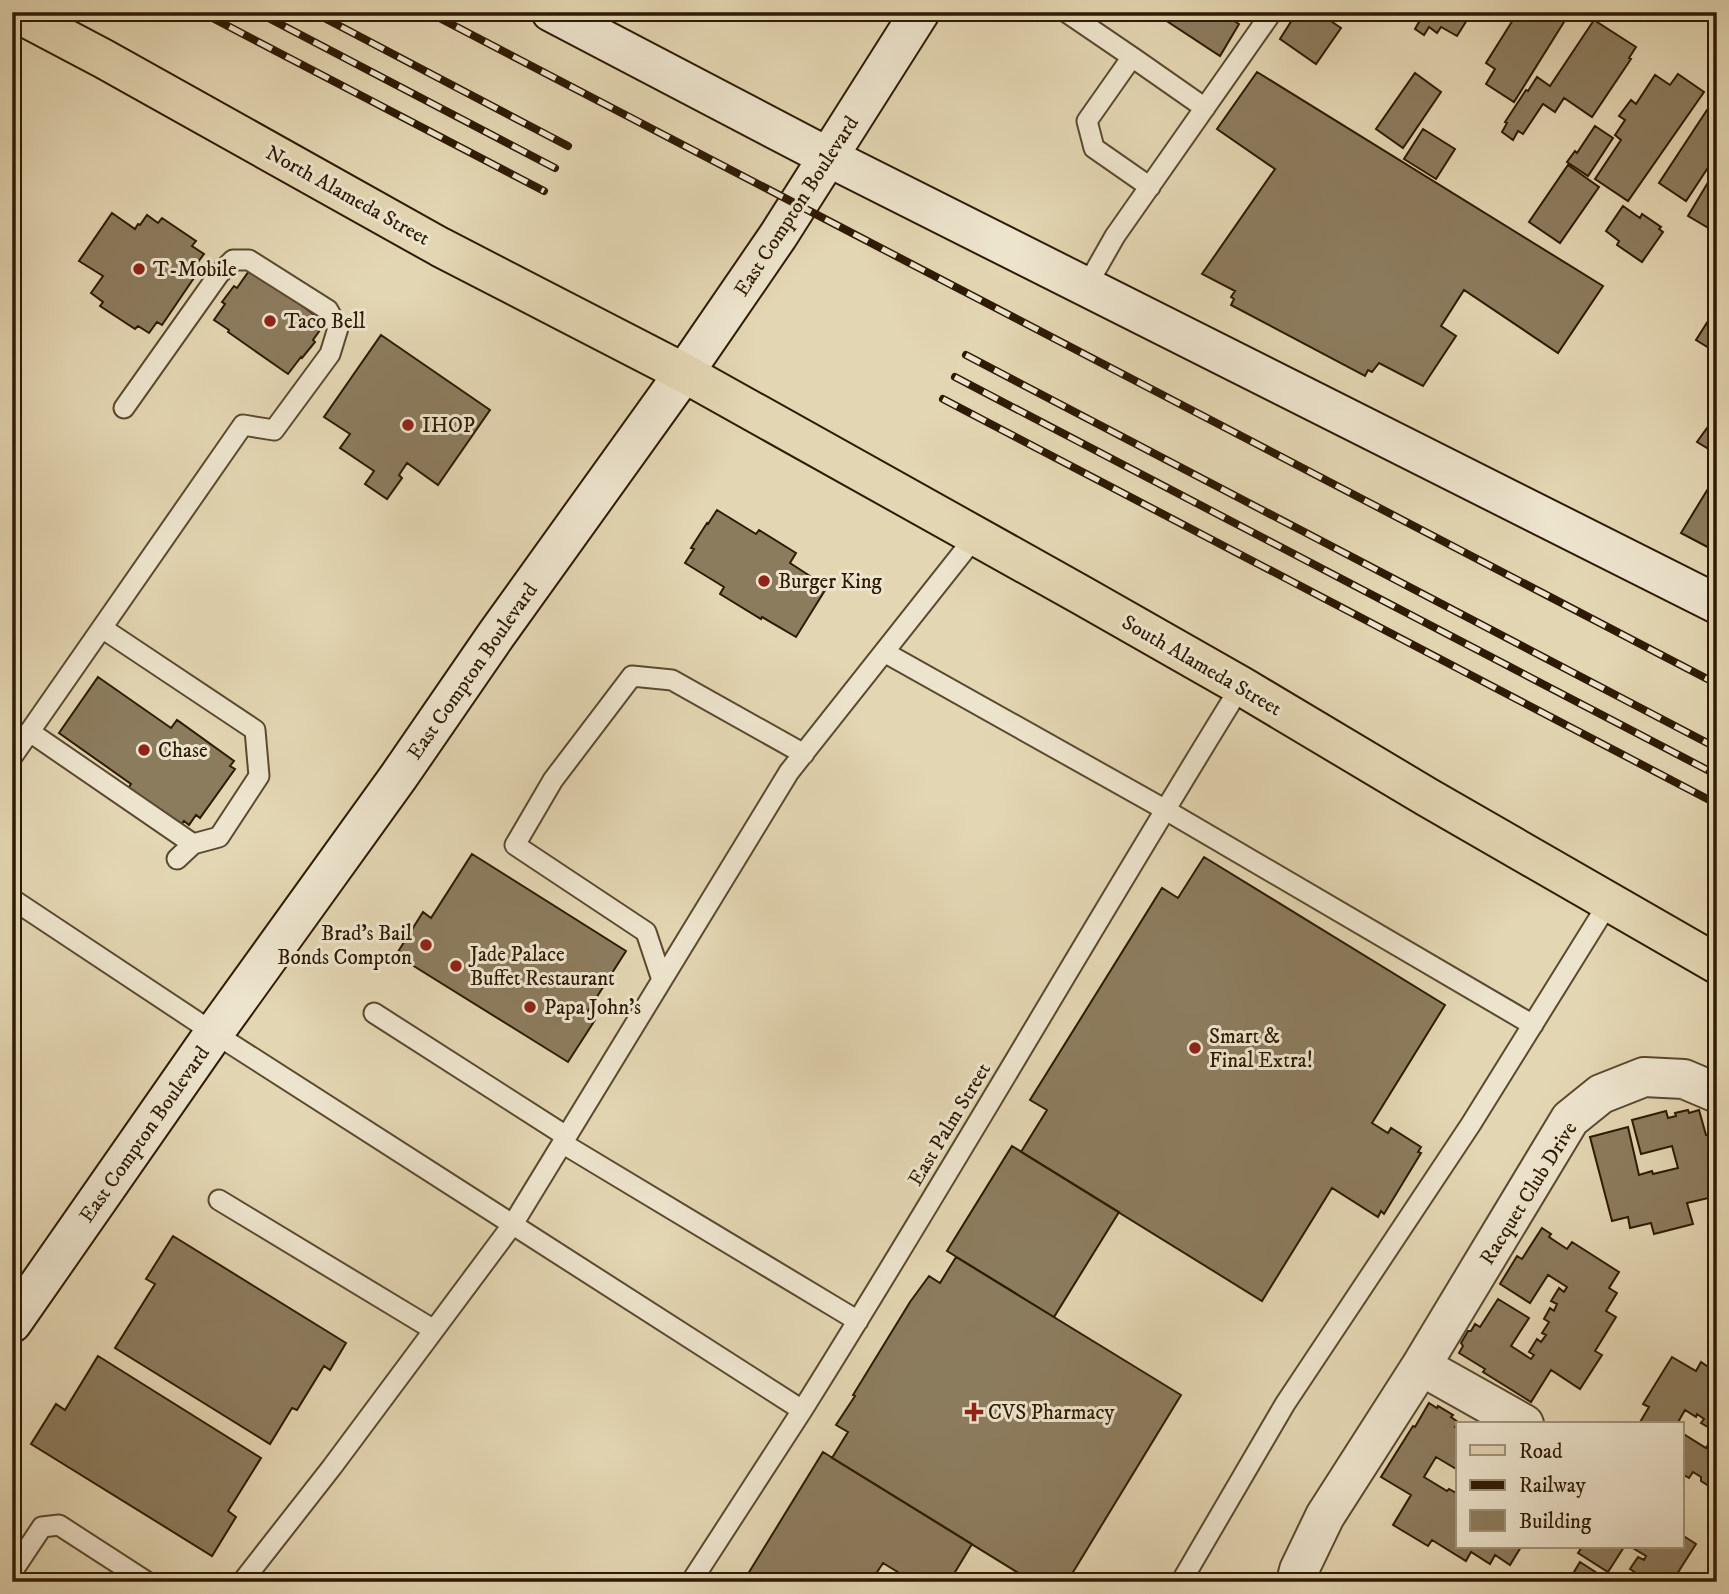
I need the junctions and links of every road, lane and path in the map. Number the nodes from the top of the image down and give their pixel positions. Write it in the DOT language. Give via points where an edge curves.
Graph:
graph roads {
  1 [pos="15,12"];
  2 [pos="551,12"];
  3 [pos="920,12"];
  4 [pos="1066,12"];
  5 [pos="1272,12"];
  6 [pos="1132,57"];
  7 [pos="1205,108"];
  8 [pos="828,157"];
  9 [pos="1150,187"];
  10 [pos="1086,287"];
  11 [pos="684,373"];
  12 [pos="124,408"];
  13 [pos="975,537"];
  14 [pos="1717,604"];
  15 [pos="102,628"];
  16 [pos="884,652"];
  17 [pos="1241,686"];
  18 [pos="30,732"];
  19 [pos="804,754"];
  20 [pos="12,757"];
  21 [pos="1164,809"];
  22 [pos="193,844"];
  23 [pos="177,859"];
  24 [pos="12,898"];
  25 [pos="1609,902"];
  26 [pos="1717,964"];
  27 [pos="662,979"];
  28 [pos="374,1013"];
  29 [pos="1533,1025"];
  30 [pos="214,1033"];
  31 [pos="1717,1094"];
  32 [pos="564,1140"];
  33 [pos="219,1200"];
  34 [pos="513,1224"];
  35 [pos="858,1321"];
  36 [pos="12,1323"];
  37 [pos="434,1330"];
  38 [pos="1421,1366"];
  39 [pos="802,1410"];
  40 [pos="1520,1422"];
  41 [pos="12,1573"];
  42 [pos="25,1582"];
  43 [pos="147,1582"];
  44 [pos="242,1582"];
  45 [pos="691,1582"];
  46 [pos="1181,1582"];
  47 [pos="1296,1582"];
  1 -- 11 [label="main road, North Alameda Street" via="440,247"];
  2 -- 8 [label="street"];
  3 -- 8 [label="street, East Compton Boulevard"];
  4 -- 6 [label="lane"];
  5 -- 7 [label="lane"];
  6 -- 7 [label="lane"];
  6 -- 9 [label="lane" via="1087,121 1094,148"];
  7 -- 9 [label="lane"];
  8 -- 10 [label="street"];
  8 -- 11 [label="street, East Compton Boulevard"];
  9 -- 10 [label="lane"];
  10 -- 14 [label="street"];
  11 -- 13 [label="main road, South Alameda Street"];
  11 -- 30 [label="street, East Compton Boulevard"];
  12 -- 15 [label="lane" via="233,260 249,260 328,310 338,328 330,354 274,430 243,425"];
  13 -- 16 [label="lane"];
  13 -- 17 [label="main road, South Alameda Street"];
  15 -- 18 [label="lane"];
  15 -- 22 [label="lane" via="255,730 260,776 219,837"];
  16 -- 19 [label="lane"];
  16 -- 21 [label="lane"];
  17 -- 21 [label="lane, East Palm Street"];
  17 -- 25 [label="main road, South Alameda Street"];
  18 -- 20 [label="lane"];
  18 -- 22 [label="lane"];
  19 -- 27 [label="lane"];
  19 -- 27 [label="lane" via="672,680 632,676 553,780 515,845 646,932"];
  21 -- 29 [label="lane"];
  21 -- 35 [label="lane, East Palm Street"];
  22 -- 23 [label="lane"];
  24 -- 30 [label="lane"];
  25 -- 26 [label="main road, South Alameda Street"];
  25 -- 29 [label="lane"];
  27 -- 32 [label="lane"];
  28 -- 32 [label="lane"];
  29 -- 46 [label="lane" via="1285,1404"];
  30 -- 34 [label="lane"];
  30 -- 36 [label="street, East Compton Boulevard"];
  31 -- 38 [label="street, Racquet Club Drive" via="1684,1079 1644,1077 1601,1094 1570,1119"];
  32 -- 34 [label="lane"];
  32 -- 35 [label="lane"];
  33 -- 37 [label="lane"];
  34 -- 37 [label="lane"];
  34 -- 39 [label="lane"];
  35 -- 39 [label="lane, East Palm Street"];
  37 -- 44 [label="lane"];
  38 -- 40 [label="street"];
  38 -- 47 [label="street, Racquet Club Drive" via="1325,1516"];
  39 -- 45 [label="lane, East Palm Street"];
  41 -- 42 [label="lane"];
  41 -- 43 [label="lane" via="42,1527 60,1525"];
}
